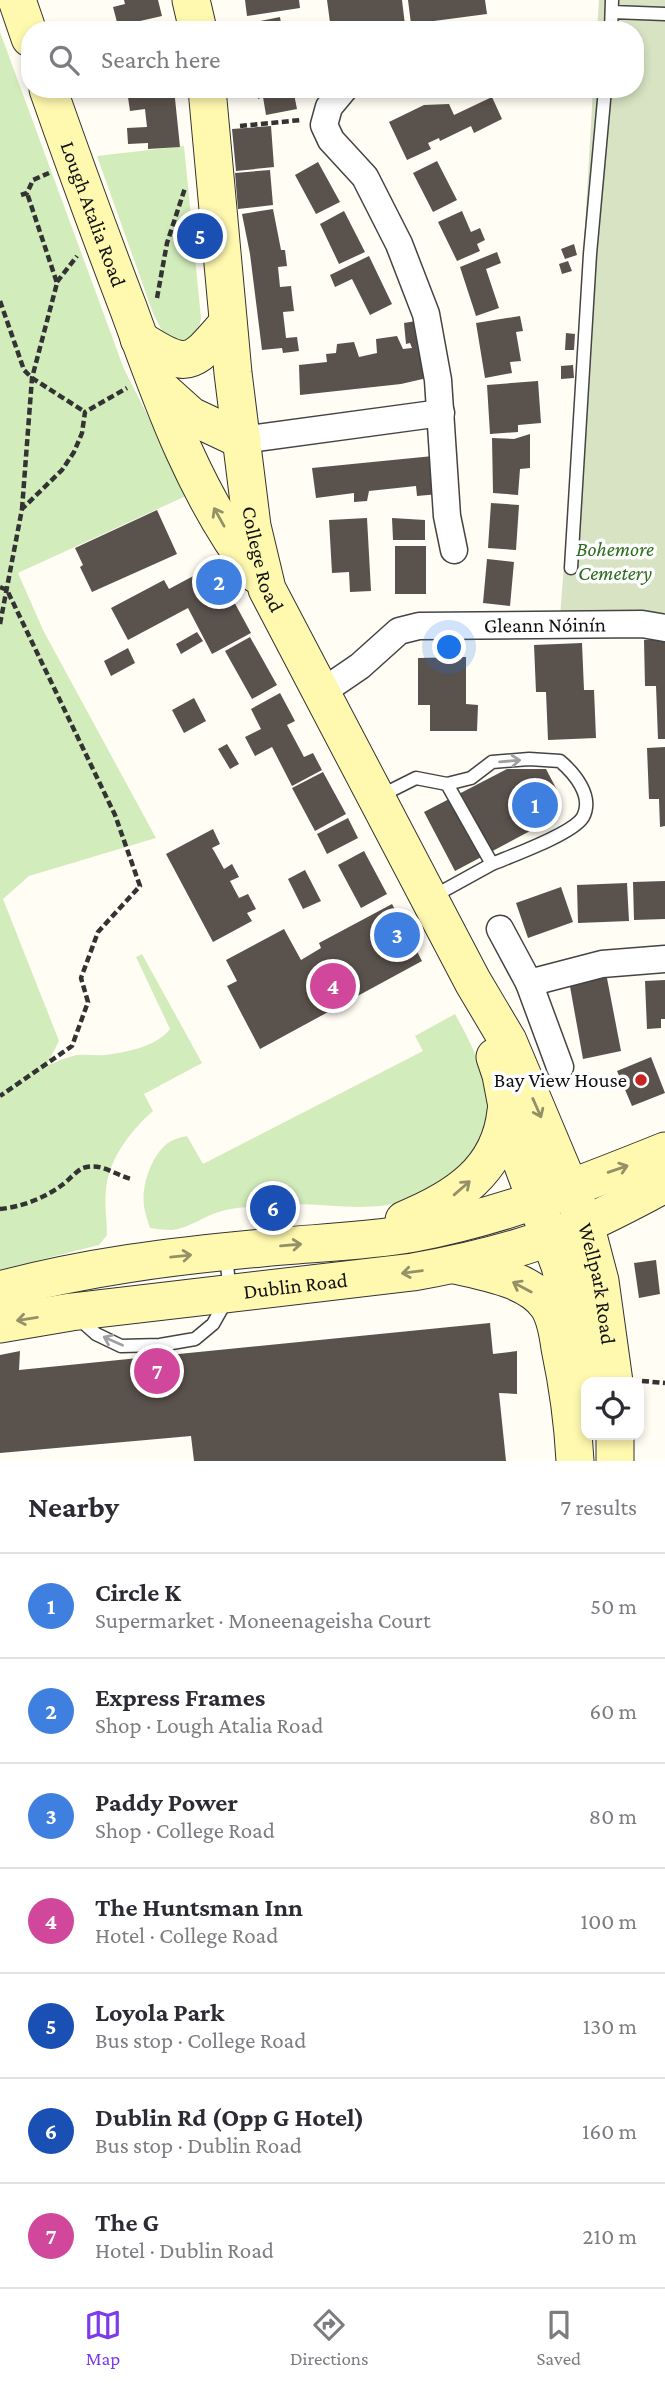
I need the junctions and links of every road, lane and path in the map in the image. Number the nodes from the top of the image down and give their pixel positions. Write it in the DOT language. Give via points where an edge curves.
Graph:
graph roads {
  1 [pos="16,0"];
  2 [pos="191,0"];
  3 [pos="612,6"];
  4 [pos="665,14"];
  5 [pos="24,21"];
  6 [pos="196,21"];
  7 [pos="52,98"];
  8 [pos="208,98"];
  9 [pos="336,98"];
  10 [pos="604,98"];
  11 [pos="325,121"];
  12 [pos="212,144"];
  13 [pos="56,171"];
  14 [pos="87,253"];
  15 [pos="57,283"];
  16 [pos="1,301"];
  17 [pos="147,324"];
  18 [pos="228,324"];
  19 [pos="32,377"];
  20 [pos="155,380"];
  21 [pos="85,412"];
  22 [pos="441,413"];
  23 [pos="242,440"];
  24 [pos="22,509"];
  25 [pos="454,550"];
  26 [pos="571,568"];
  27 [pos="0,587"];
  28 [pos="267,589"];
  29 [pos="7,590"];
  30 [pos="0,624"];
  31 [pos="665,628"];
  32 [pos="322,692"];
  33 [pos="447,784"];
  34 [pos="378,797"];
  35 [pos="492,864"];
  36 [pos="430,898"];
  37 [pos="499,929"];
  38 [pos="665,959"];
  39 [pos="473,982"];
  40 [pos="529,983"];
  41 [pos="561,1067"];
  42 [pos="0,1096"];
  43 [pos="507,1104"];
  44 [pos="665,1151"];
  45 [pos="131,1179"];
  46 [pos="665,1184"];
  47 [pos="571,1187"];
  48 [pos="534,1202"];
  49 [pos="0,1209"];
  50 [pos="585,1224"];
  51 [pos="549,1237"];
  52 [pos="357,1239"];
  53 [pos="225,1251"];
  54 [pos="455,1265"];
  55 [pos="140,1282"];
  56 [pos="0,1290"];
  57 [pos="230,1294"];
  58 [pos="71,1312"];
  59 [pos="0,1324"];
  60 [pos="584,1377"];
  61 [pos="621,1377"];
  62 [pos="644,1383"];
  63 [pos="665,1384"];
  64 [pos="591,1440"];
  65 [pos="615,1440"];
  66 [pos="575,1461"];
  67 [pos="592,1461"];
  68 [pos="615,1461"];
  1 -- 5 [label="main road"];
  2 -- 6 [label="main road"];
  3 -- 4 [label="lane"];
  7 -- 17 [label="main road, Lough Atalia Road"];
  8 -- 12 [label="main road, College Road"];
  9 -- 11 [label="street"];
  10 -- 26 [label="lane"];
  11 -- 12 [label="path"];
  11 -- 22 [label="street" via="331,140 365,177 414,280 434,348"];
  12 -- 17 [label="path" via="187,179"];
  12 -- 18 [label="main road, College Road"];
  13 -- 15 [label="path" via="33,180 24,194"];
  14 -- 15 [label="path" via="75,257"];
  15 -- 19 [label="path"];
  16 -- 19 [label="path" via="24,370"];
  17 -- 18 [label="main road" via="164,354 189,360 201,355"];
  17 -- 20 [label="main road, Lough Atalia Road"];
  18 -- 23 [label="main road, College Road"];
  19 -- 21 [label="path"];
  19 -- 24 [label="path"];
  20 -- 21 [label="path"];
  20 -- 23 [label="main road, Lough Atalia Road" via="191,416"];
  28 -- 20 [label="main road, Lough Atalia Road, one-way" via="236,548 201,484"];
  21 -- 24 [label="path" via="74,452"];
  22 -- 23 [label="street"];
  22 -- 25 [label="street" via="447,516"];
  23 -- 28 [label="main road, College Road" via="252,526"];
  24 -- 29 [label="path"];
  27 -- 29 [label="path"];
  28 -- 32 [label="main road, College Road"];
  29 -- 30 [label="path"];
  29 -- 42 [label="path" via="115,814 140,886 98,932 81,978 89,1002 72,1046"];
  31 -- 32 [label="street, Gleann Nóinín" via="642,624 419,626 400,631"];
  32 -- 34 [label="main road, College Road"];
  33 -- 34 [label="lane" via="415,778"];
  33 -- 35 [label="lane"];
  33 -- 35 [label="lane, one-way" via="471,778 492,762 528,759 560,761 578,780 585,804 583,817 572,828"];
  34 -- 36 [label="main road, College Road"];
  35 -- 36 [label="lane"];
  36 -- 39 [label="main road, College Road"];
  37 -- 40 [label="street"];
  38 -- 40 [label="street" via="602,964"];
  39 -- 43 [label="main road, College Road"];
  39 -- 47 [label="main road, College Road, one-way" via="508,1041"];
  40 -- 41 [label="street"];
  43 -- 48 [label="main road, College Road"];
  52 -- 43 [label="main road, one-way" via="460,1191 499,1145"];
  47 -- 44 [label="main road, Dublin Road, one-way"];
  45 -- 49 [label="path" via="105,1168 83,1168 40,1198"];
  46 -- 50 [label="main road, Dublin Road"];
  47 -- 48 [label="main road, Dublin Road"];
  47 -- 50 [label="main road, Wellpark Road"];
  48 -- 51 [label="main road, Wellpark Road"];
  48 -- 52 [label="main road, Dublin Road" via="412,1233"];
  50 -- 51 [label="main road, Dublin Road"];
  50 -- 61 [label="main road, Wellpark Road"];
  51 -- 54 [label="main road, Dublin Road"];
  51 -- 60 [label="main road, Wellpark Road" via="560,1266"];
  53 -- 52 [label="main road, Dublin Road, one-way"];
  55 -- 53 [label="main road, Dublin Road, one-way"];
  53 -- 57 [label="lane"];
  54 -- 57 [label="main road, Dublin Road, one-way"];
  66 -- 54 [label="main road, one-way" via="571,1402 549,1307 527,1288"];
  55 -- 56 [label="main road, Dublin Road" via="44,1278"];
  55 -- 57 [label="main road, Dublin Road"];
  55 -- 58 [label="main road, Dublin Road"];
  57 -- 58 [label="lane, one-way" via="213,1324 195,1339 160,1345 121,1346 96,1334"];
  58 -- 59 [label="main road, Dublin Road, one-way"];
  62 -- 63 [label="path"];
  64 -- 67 [label="main road"];
  65 -- 68 [label="main road"];
}
